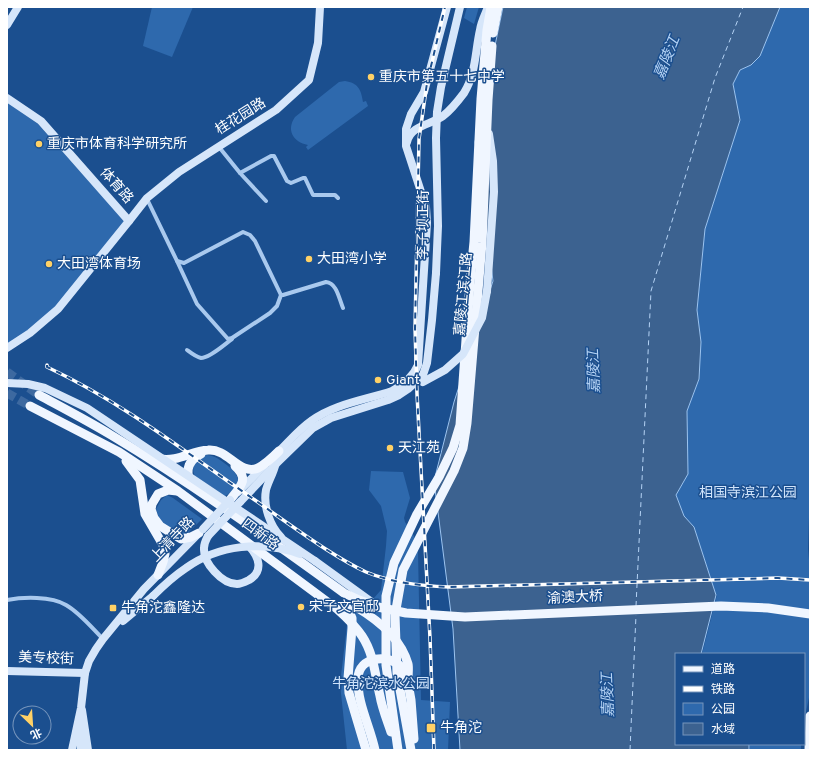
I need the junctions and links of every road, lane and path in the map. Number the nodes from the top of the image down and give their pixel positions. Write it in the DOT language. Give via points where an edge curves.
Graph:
graph roads {
  1 [pos="18,7"];
  2 [pos="320,7"];
  3 [pos="447,7"];
  4 [pos="460,7"];
  5 [pos="488,7"];
  6 [pos="491,7"];
  7 [pos="498,7"];
  8 [pos="7,25"];
  9 [pos="7,98"];
  10 [pos="487,127"];
  11 [pos="219,146"];
  12 [pos="406,146"];
  13 [pos="240,173"];
  14 [pos="147,198"];
  15 [pos="338,198"];
  16 [pos="266,201"];
  17 [pos="129,221"];
  18 [pos="177,261"];
  19 [pos="281,295"];
  20 [pos="342,308"];
  21 [pos="232,338"];
  22 [pos="7,348"];
  23 [pos="187,350"];
  24 [pos="7,383"];
  25 [pos="40,395"];
  26 [pos="399,395"];
  27 [pos="362,403"];
  28 [pos="30,406"];
  29 [pos="279,451"];
  30 [pos="118,452"];
  31 [pos="143,454"];
  32 [pos="277,463"];
  33 [pos="178,492"];
  34 [pos="200,492"];
  35 [pos="235,501"];
  36 [pos="201,531"];
  37 [pos="241,538"];
  38 [pos="313,565"];
  39 [pos="158,575"];
  40 [pos="342,595"];
  41 [pos="7,600"];
  42 [pos="352,607"];
  43 [pos="378,607"];
  44 [pos="810,614"];
  45 [pos="106,636"];
  46 [pos="7,671"];
  47 [pos="85,674"];
  48 [pos="408,682"];
  49 [pos="81,708"];
  50 [pos="810,717"];
  51 [pos="72,750"];
  52 [pos="81,750"];
  53 [pos="88,750"];
  54 [pos="366,750"];
  55 [pos="375,750"];
  56 [pos="397,750"];
  57 [pos="411,750"];
  58 [pos="415,750"];
  59 [pos="809,750"];
  1 -- 8 [label="main road"];
  2 -- 11 [label="main road, 桂花园路" via="318,43 310,80 276,110"];
  3 -- 12 [label="main road, 李子坝正街" via="424,92 411,114 406,129"];
  4 -- 26 [label="main road, 李子坝正街, bridge" via="437,112 438,226 427,363 422,375"];
  5 -- 12 [label="main road" via="480,29 471,79 464,92 442,116 414,131"];
  6 -- 56 [label="main road, 嘉陵江滨江路, bridge" via="481,99 474,242 460,425 453,448 417,514 394,564 386,596 386,665"];
  7 -- 10 [label="main road, 嘉陵江滨江路" via="493,33"];
  9 -- 17 [label="main road, 体育路" via="41,121"];
  10 -- 26 [label="main road, bridge" via="493,161 494,192 487,291 482,318 463,354 446,370"];
  10 -- 57 [label="main road, 嘉陵江滨江路, bridge" via="482,250 463,448 454,471 403,570 396,615 397,665"];
  11 -- 13 [label="street"];
  11 -- 14 [label="main road, 桂花园路" via="179,172"];
  12 -- 27 [label="main road, 李子坝正街" via="426,207 427,223 418,365 409,379 399,387"];
  13 -- 15 [label="street" via="274,156 287,181 291,183 305,178 313,195 335,195"];
  13 -- 16 [label="street"];
  14 -- 17 [label="main road, 桂花园路"];
  14 -- 18 [label="street"];
  17 -- 22 [label="main road, 体育路" via="58,309 30,333"];
  18 -- 19 [label="street" via="184,263 243,232 250,235 258,245"];
  18 -- 21 [label="street" via="197,304 228,339"];
  19 -- 20 [label="street" via="330,282 336,289"];
  19 -- 21 [label="street" via="270,313"];
  21 -- 23 [label="street" via="208,357 195,356"];
  24 -- 38 [label="main road, bridge" via="45,388 87,408"];
  25 -- 31 [label="main road, 四新路"];
  26 -- 27 [label="main road, 李子坝正街" via="388,400"];
  27 -- 29 [label="main road, 上清寺路" via="329,410 319,415"];
  27 -- 32 [label="main road, 上清寺路" via="322,422"];
  28 -- 30 [label="main road, 四新路"];
  29 -- 31 [label="main road" via="263,465 249,470 218,451 203,451 173,460"];
  29 -- 35 [label="main road, 上清寺路"];
  30 -- 33 [label="main road, 四新路"];
  30 -- 39 [label="main road" via="140,480 145,514 163,545 164,562"];
  31 -- 34 [label="main road, 四新路"];
  32 -- 35 [label="main road, 上清寺路"];
  32 -- 38 [label="main road" via="266,490 267,515 277,533"];
  33 -- 36 [label="main road" via="168,490 158,494 151,509 154,518 160,526 180,539 191,538"];
  33 -- 37 [label="main road, 四新路"];
  34 -- 35 [label="main road" via="190,482 187,468 194,458 205,453 217,453 242,475 242,484"];
  34 -- 38 [label="main road, 四新路"];
  35 -- 36 [label="main road, 上清寺路, bridge"];
  35 -- 37 [label="main road, 上清寺路, bridge" via="208,536 204,549 207,560 218,575 225,581 238,584 251,579 259,567 255,555"];
  36 -- 39 [label="main road, 上清寺路"];
  37 -- 56 [label="main road, 四新路" via="354,624 370,651 380,697"];
  38 -- 40 [label="main road, 四新路"];
  38 -- 43 [label="main road"];
  38 -- 45 [label="main road, bridge" via="282,548 245,546 215,553 187,567"];
  39 -- 45 [label="main road, 上清寺路"];
  40 -- 42 [label="main road"];
  40 -- 43 [label="main road, 渝澳大桥"];
  41 -- 45 [label="street" via="18,598 58,601"];
  42 -- 48 [label="main road, bridge" via="371,616 390,632 409,664"];
  42 -- 54 [label="main road, bridge" via="349,693"];
  43 -- 44 [label="main road, 渝澳大桥, bridge" via="465,617 721,606 768,608"];
  45 -- 47 [label="main road, 上清寺路"];
  46 -- 47 [label="main road, 美专校街"];
  47 -- 49 [label="main road, 上清寺路"];
  48 -- 55 [label="main road, bridge" via="402,668 391,661 369,661 361,667 358,691"];
  48 -- 58 [label="main road"];
  49 -- 51 [label="main road, 上清寺路"];
  49 -- 52 [label="main road"];
  49 -- 53 [label="main road"];
  50 -- 59 [label="main road"];
}
